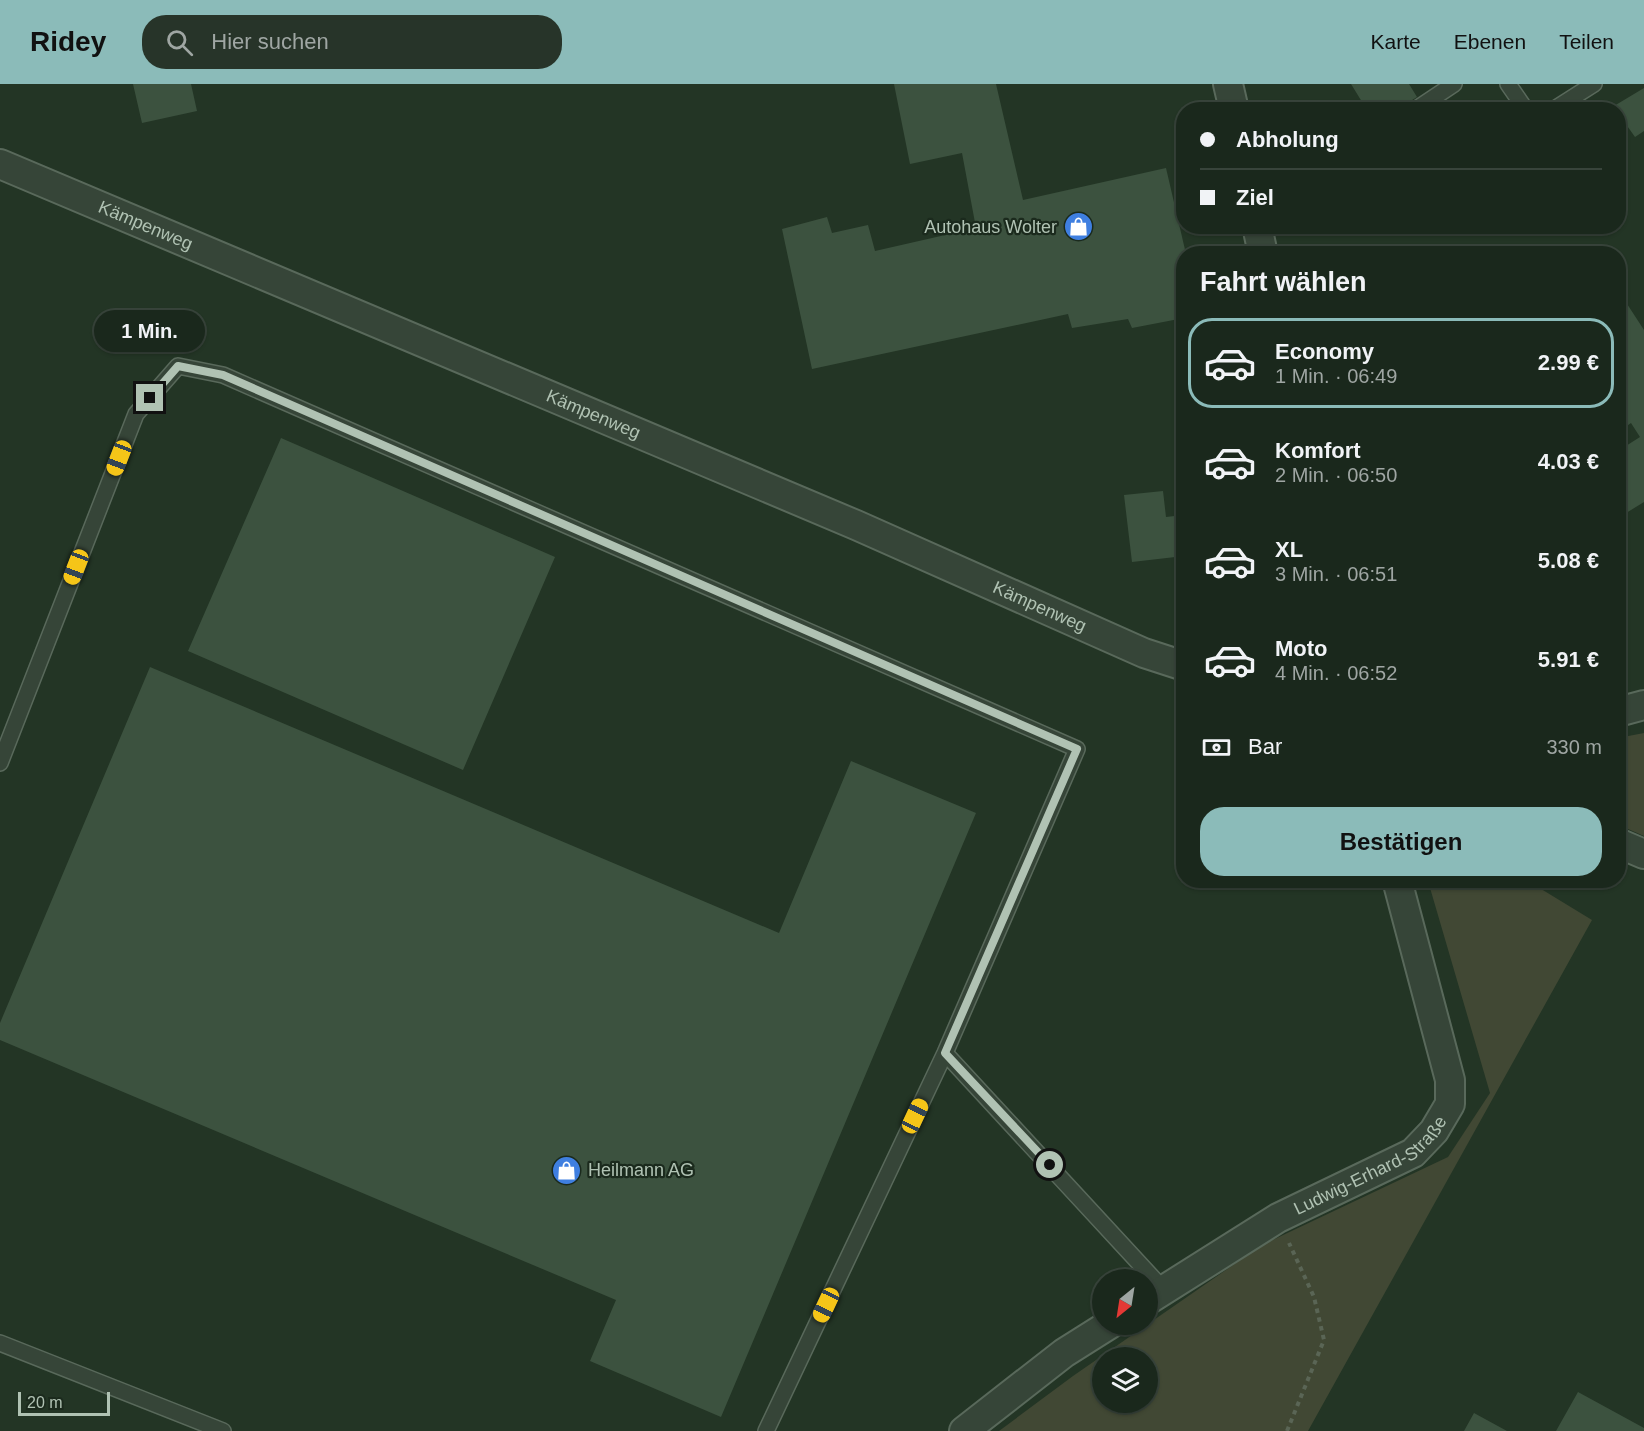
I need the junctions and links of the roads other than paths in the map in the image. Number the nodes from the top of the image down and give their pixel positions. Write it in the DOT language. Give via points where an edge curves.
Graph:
graph roads {
  1 [pos="1228,84"];
  2 [pos="1454,84"];
  3 [pos="1508,84"];
  4 [pos="1594,84"];
  5 [pos="1232,102"];
  6 [pos="1427,102"];
  7 [pos="1520,102"];
  8 [pos="1566,102"];
  9 [pos="0,164"];
  10 [pos="1176,663"];
  11 [pos="1644,705"];
  12 [pos="1626,710"];
  13 [pos="0,763"];
  14 [pos="1626,846"];
  15 [pos="1644,854"];
  16 [pos="1399,888"];
  17 [pos="945,1053"];
  18 [pos="1133,1269"];
  19 [pos="1158,1294"];
  20 [pos="1093,1335"];
  21 [pos="0,1343"];
  22 [pos="223,1431"];
  23 [pos="766,1431"];
  24 [pos="964,1431"];
  1 -- 5 [label="street"];
  2 -- 6 [label="lane"];
  3 -- 7 [label="lane"];
  4 -- 8 [label="lane"];
  9 -- 10 [label="street, Kämpenweg"];
  11 -- 12 [label="street"];
  13 -- 17 [label="lane" via="136,414 178,366 223,375 1077,749"];
  14 -- 15 [label="street"];
  16 -- 19 [label="street, Ludwig-Erhard-Straße" via="1450,1080 1450,1104 1434,1131 1413,1152 1278,1218"];
  17 -- 18 [label="lane"];
  17 -- 23 [label="lane"];
  20 -- 24 [label="street"];
  21 -- 22 [label="lane"];
}
